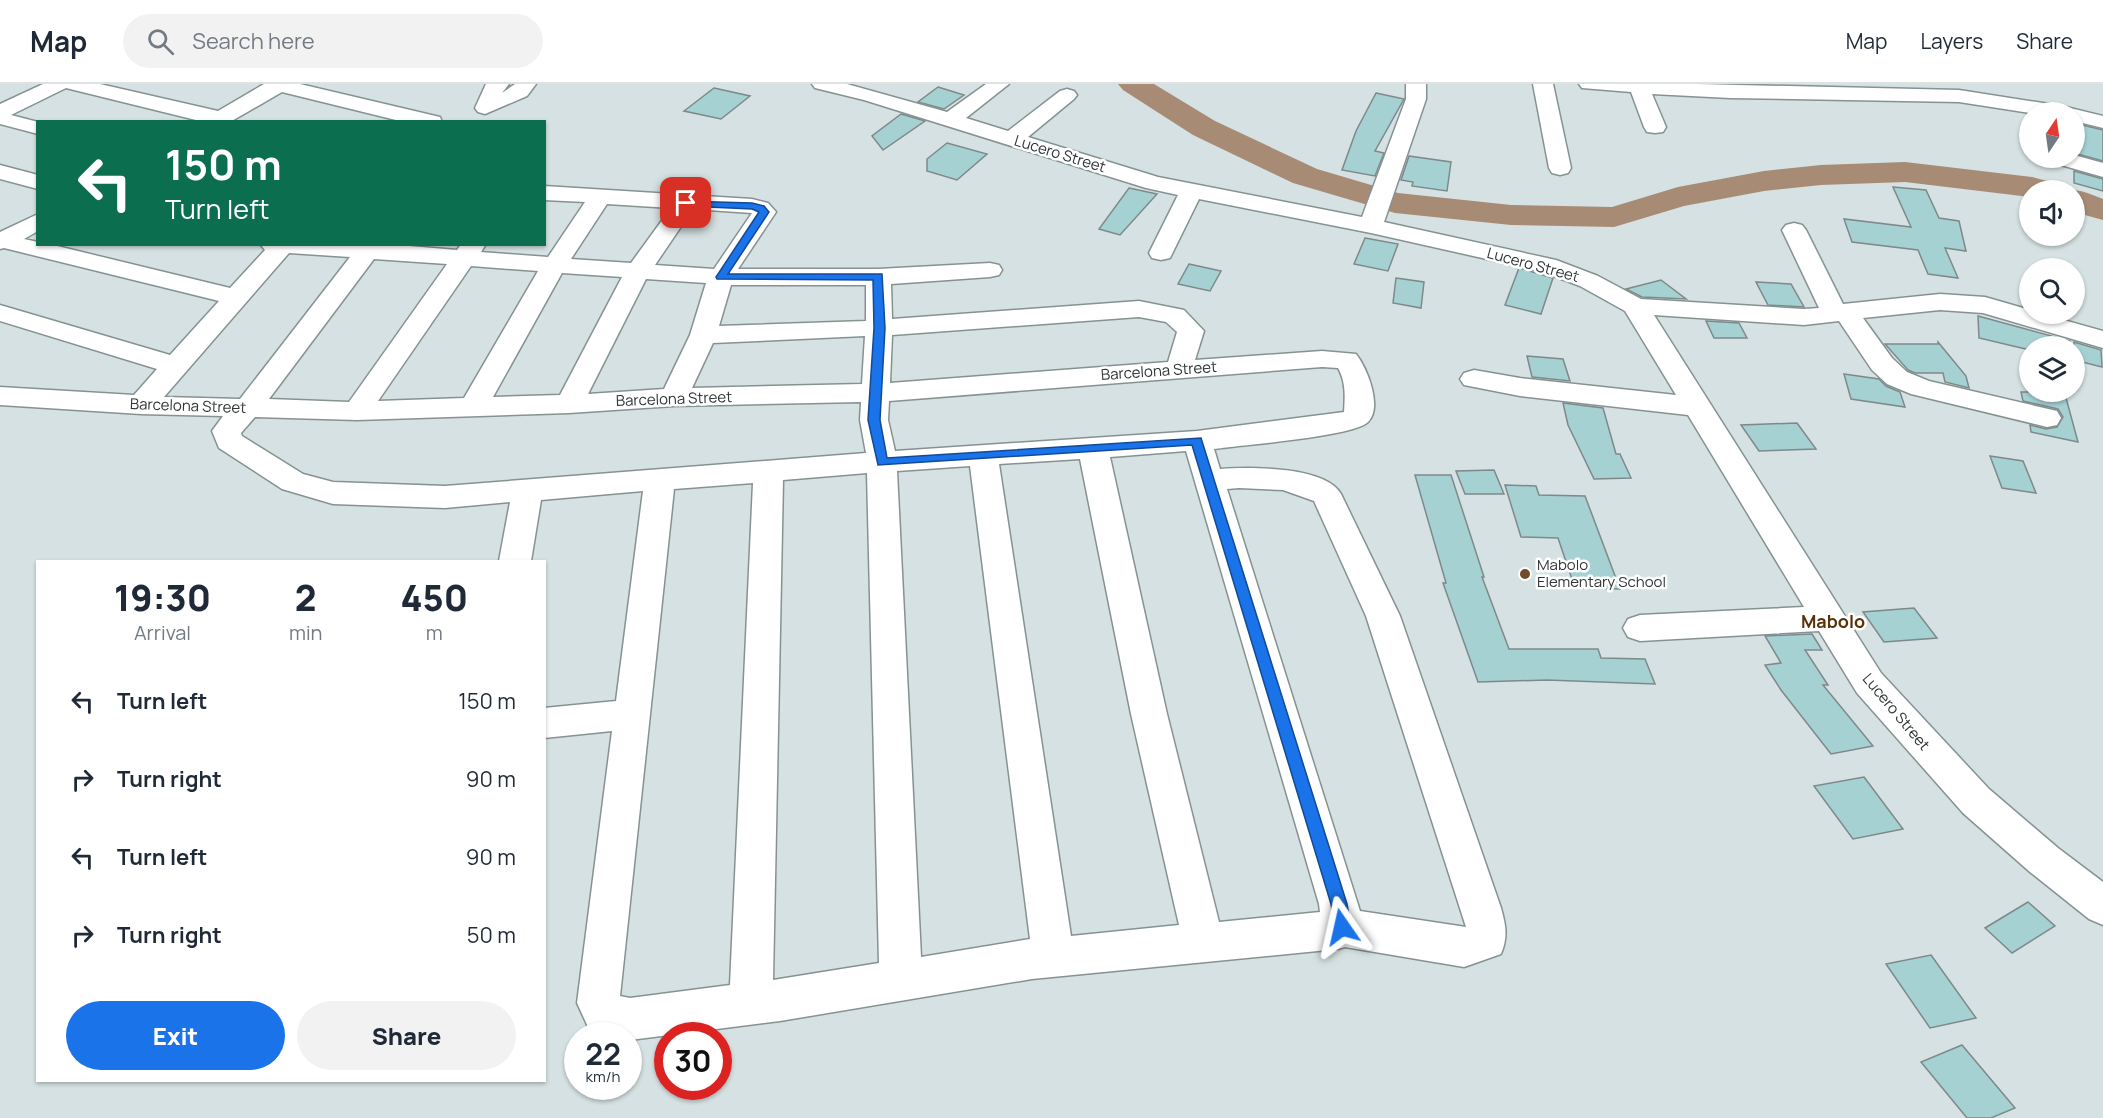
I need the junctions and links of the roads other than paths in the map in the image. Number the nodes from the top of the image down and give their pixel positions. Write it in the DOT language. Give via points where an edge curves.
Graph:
graph roads {
  1 [pos="58,84"];
  2 [pos="73,84"];
  3 [pos="499,84"];
  4 [pos="526,84"];
  5 [pos="822,84"];
  6 [pos="999,84"];
  7 [pos="1416,84"];
  8 [pos="1543,84"];
  9 [pos="1589,84"];
  10 [pos="276,85"];
  11 [pos="1645,87"];
  12 [pos="1067,94"];
  13 [pos="2019,105"];
  14 [pos="0,112"];
  15 [pos="477,115"];
  16 [pos="0,118"];
  17 [pos="395,118"];
  18 [pos="2085,118"];
  19 [pos="217,120"];
  20 [pos="414,120"];
  21 [pos="950,120"];
  22 [pos="2103,122"];
  23 [pos="36,127"];
  24 [pos="1655,127"];
  25 [pos="1012,139"];
  26 [pos="2085,165"];
  27 [pos="1560,168"];
  28 [pos="2103,170"];
  29 [pos="0,172"];
  30 [pos="36,181"];
  31 [pos="1192,190"];
  32 [pos="546,193"];
  33 [pos="600,197"];
  34 [pos="686,203"];
  35 [pos="1378,206"];
  36 [pos="36,222"];
  37 [pos="1794,230"];
  38 [pos="1,241"];
  39 [pos="277,246"];
  40 [pos="324,246"];
  41 [pos="370,247"];
  42 [pos="469,251"];
  43 [pos="1161,253"];
  44 [pos="555,264"];
  45 [pos="990,270"];
  46 [pos="638,271"];
  47 [pos="721,277"];
  48 [pos="878,277"];
  49 [pos="236,297"];
  50 [pos="1635,306"];
  51 [pos="1840,312"];
  52 [pos="0,313"];
  53 [pos="879,328"];
  54 [pos="702,335"];
  55 [pos="2103,340"];
  56 [pos="176,366"];
  57 [pos="1179,369"];
  58 [pos="1474,379"];
  59 [pos="874,393"];
  60 [pos="0,396"];
  61 [pos="674,397"];
  62 [pos="569,404"];
  63 [pos="141,405"];
  64 [pos="473,407"];
  65 [pos="1698,407"];
  66 [pos="248,408"];
  67 [pos="357,411"];
  68 [pos="2047,418"];
  69 [pos="1197,441"];
  70 [pos="1093,448"];
  71 [pos="983,456"];
  72 [pos="882,462"];
  73 [pos="768,471"];
  74 [pos="660,480"];
  75 [pos="1209,480"];
  76 [pos="528,490"];
  77 [pos="515,560"];
  78 [pos="1829,618"];
  79 [pos="1640,628"];
  80 [pos="632,714"];
  81 [pos="546,723"];
  82 [pos="2103,906"];
  83 [pos="1342,927"];
  84 [pos="1204,943"];
  85 [pos="1053,957"];
  86 [pos="901,980"];
  87 [pos="751,1004"];
  1 -- 14 [label="street"];
  2 -- 19 [label="street"];
  3 -- 15 [label="street"];
  4 -- 15 [label="street" via="520,92"];
  5 -- 21 [label="street, Lucero Street"];
  6 -- 21 [label="street"];
  7 -- 35 [label="street" via="1416,99"];
  8 -- 27 [label="street"];
  9 -- 11 [label="street"];
  10 -- 17 [label="street"];
  10 -- 19 [label="street"];
  11 -- 13 [label="street" via="1959,96"];
  11 -- 24 [label="street"];
  12 -- 25 [label="street"];
  16 -- 23 [label="street"];
  17 -- 20 [label="street"];
  18 -- 22 [label="street"];
  21 -- 25 [label="street, Lucero Street"];
  25 -- 31 [label="street, Lucero Street" via="1154,183"];
  26 -- 28 [label="street"];
  29 -- 30 [label="street"];
  31 -- 35 [label="street, Lucero Street"];
  31 -- 43 [label="street"];
  32 -- 33 [label="street"];
  33 -- 34 [label="street"];
  33 -- 44 [label="street"];
  34 -- 46 [label="street"];
  34 -- 47 [label="street" via="752,206 764,212"];
  35 -- 50 [label="street, Lucero Street" via="1589,280"];
  36 -- 38 [label="street"];
  37 -- 51 [label="street"];
  38 -- 49 [label="street"];
  39 -- 49 [label="street"];
  40 -- 41 [label="street"];
  41 -- 42 [label="street"];
  41 -- 66 [label="street"];
  42 -- 44 [label="street"];
  42 -- 67 [label="street"];
  44 -- 46 [label="street"];
  44 -- 64 [label="street"];
  45 -- 48 [label="street"];
  46 -- 47 [label="street"];
  46 -- 62 [label="street"];
  47 -- 48 [label="street"];
  47 -- 54 [label="street"];
  48 -- 53 [label="street"];
  49 -- 56 [label="street"];
  50 -- 51 [label="street" via="1804,317"];
  50 -- 65 [label="street, Lucero Street"];
  51 -- 55 [label="street" via="1940,302 1985,305"];
  51 -- 68 [label="street" via="1897,378 1921,388"];
  52 -- 56 [label="street"];
  53 -- 54 [label="street"];
  53 -- 57 [label="street" via="1140,309 1175,316 1191,331"];
  53 -- 59 [label="street"];
  54 -- 61 [label="street"];
  56 -- 63 [label="street"];
  57 -- 59 [label="street, Barcelona Street"];
  57 -- 69 [label="street, Barcelona Street" via="1322,359 1346,360 1355,369 1357,417 1340,423"];
  58 -- 65 [label="street"];
  59 -- 61 [label="street, Barcelona Street"];
  59 -- 72 [label="street" via="874,420"];
  60 -- 63 [label="street, Barcelona Street"];
  61 -- 62 [label="street, Barcelona Street"];
  62 -- 64 [label="street, Barcelona Street"];
  63 -- 66 [label="street, Barcelona Street"];
  64 -- 67 [label="street, Barcelona Street"];
  65 -- 78 [label="street, Lucero Street"];
  66 -- 67 [label="street, Barcelona Street"];
  66 -- 76 [label="street" via="226,431 229,441 293,482 333,493 445,497"];
  69 -- 70 [label="street"];
  69 -- 75 [label="street"];
  70 -- 71 [label="street"];
  70 -- 84 [label="street" via="1149,714"];
  71 -- 72 [label="street"];
  71 -- 85 [label="street"];
  72 -- 73 [label="street"];
  72 -- 86 [label="street"];
  73 -- 74 [label="street"];
  73 -- 87 [label="street"];
  74 -- 76 [label="street"];
  74 -- 80 [label="street"];
  75 -- 83 [label="street" via="1339,904"];
  75 -- 83 [label="street" via="1261,477 1296,481 1326,494 1383,616 1481,908 1486,940 1464,947"];
  76 -- 77 [label="street"];
  78 -- 79 [label="street"];
  78 -- 82 [label="street, Lucero Street" via="1869,683 1939,762 2044,860"];
  80 -- 81 [label="street"];
  80 -- 87 [label="street" via="598,1003 604,1014 630,1019"];
  83 -- 84 [label="street"];
  84 -- 85 [label="street"];
  85 -- 86 [label="street"];
  86 -- 87 [label="street"];
}
